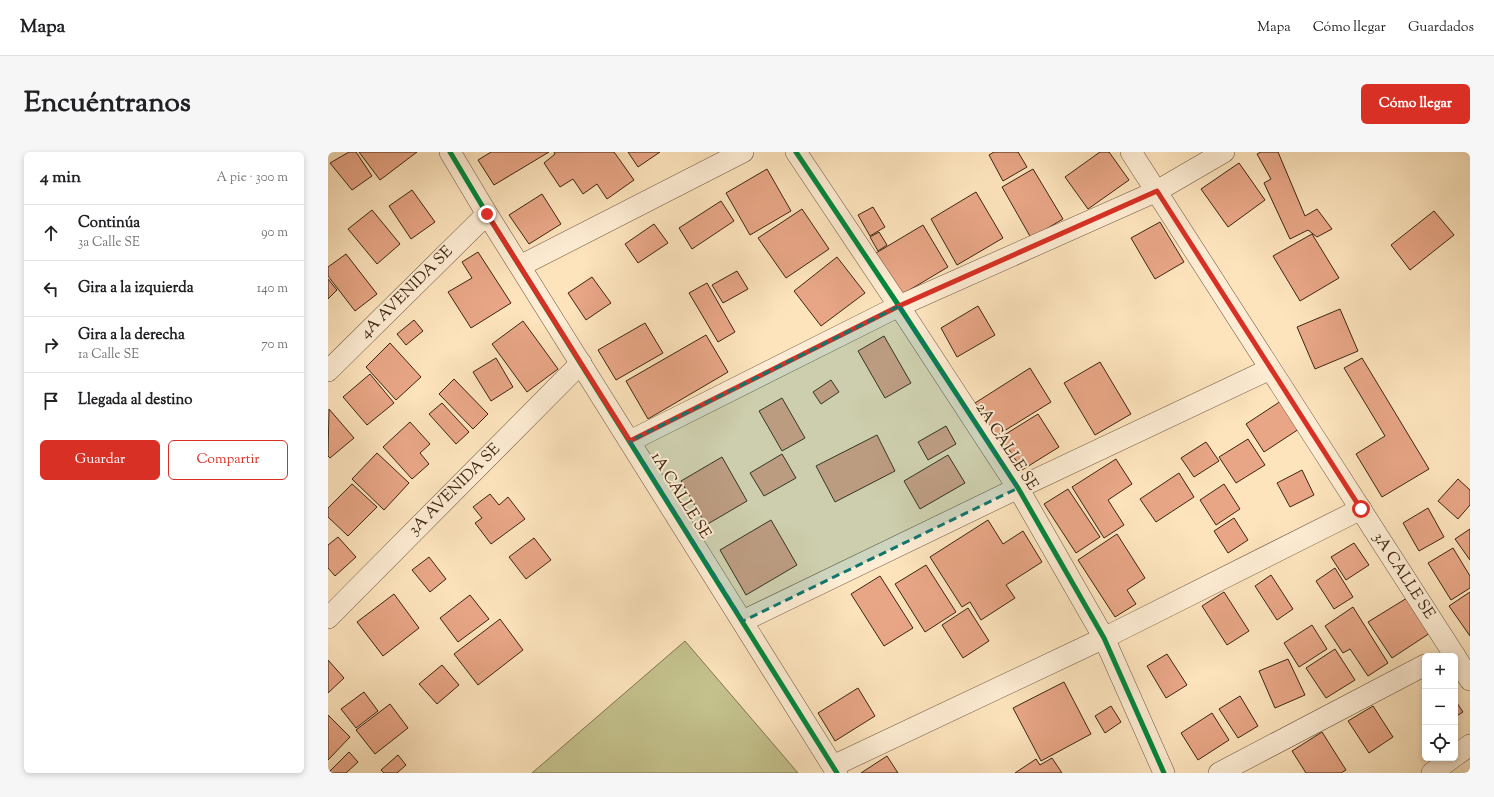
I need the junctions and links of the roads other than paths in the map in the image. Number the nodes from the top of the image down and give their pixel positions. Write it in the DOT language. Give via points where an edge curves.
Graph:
graph roads {
  1 [pos="450,152"];
  2 [pos="744,152"];
  3 [pos="796,152"];
  4 [pos="1131,152"];
  5 [pos="1224,152"];
  6 [pos="1157,191"];
  7 [pos="487,214"];
  8 [pos="520,266"];
  9 [pos="899,306"];
  10 [pos="581,363"];
  11 [pos="1270,369"];
  12 [pos="328,371"];
  13 [pos="630,441"];
  14 [pos="1018,488"];
  15 [pos="1361,509"];
  16 [pos="328,618"];
  17 [pos="743,621"];
  18 [pos="1104,638"];
  19 [pos="1450,653"];
  20 [pos="1458,664"];
  21 [pos="1422,667"];
  22 [pos="1470,680"];
  23 [pos="1470,744"];
  24 [pos="1458,754"];
  25 [pos="1448,761"];
  26 [pos="835,770"];
  27 [pos="1164,773"];
  28 [pos="1218,773"];
  29 [pos="1433,773"];
  1 -- 7 [label="street, 1A CALLE SE"];
  2 -- 8 [label="street"];
  3 -- 9 [label="street, 2A CALLE SE"];
  4 -- 6 [label="street, 3A CALLE SE"];
  5 -- 6 [label="street"];
  6 -- 9 [label="street"];
  6 -- 11 [label="street, 3A CALLE SE"];
  7 -- 8 [label="street, 1A CALLE SE"];
  7 -- 12 [label="street, 4A AVENIDA SE"];
  8 -- 10 [label="street, 1A CALLE SE"];
  9 -- 13 [label="street"];
  9 -- 14 [label="street, 2A CALLE SE"];
  10 -- 13 [label="street, 1A CALLE SE"];
  10 -- 16 [label="street, 3A AVENIDA SE"];
  11 -- 14 [label="street"];
  11 -- 15 [label="street, 3A CALLE SE"];
  13 -- 17 [label="street, 1A CALLE SE"];
  14 -- 17 [label="street"];
  14 -- 18 [label="street, 2A CALLE SE"];
  15 -- 18 [label="street"];
  15 -- 19 [label="street, 3A CALLE SE"];
  17 -- 26 [label="street, 1A CALLE SE"];
  18 -- 26 [label="street"];
  18 -- 27 [label="street, 2A CALLE SE"];
  20 -- 22 [label="street, 3A CALLE SE"];
  21 -- 28 [label="street"];
  23 -- 24 [label="street"];
  25 -- 29 [label="street"];
}
